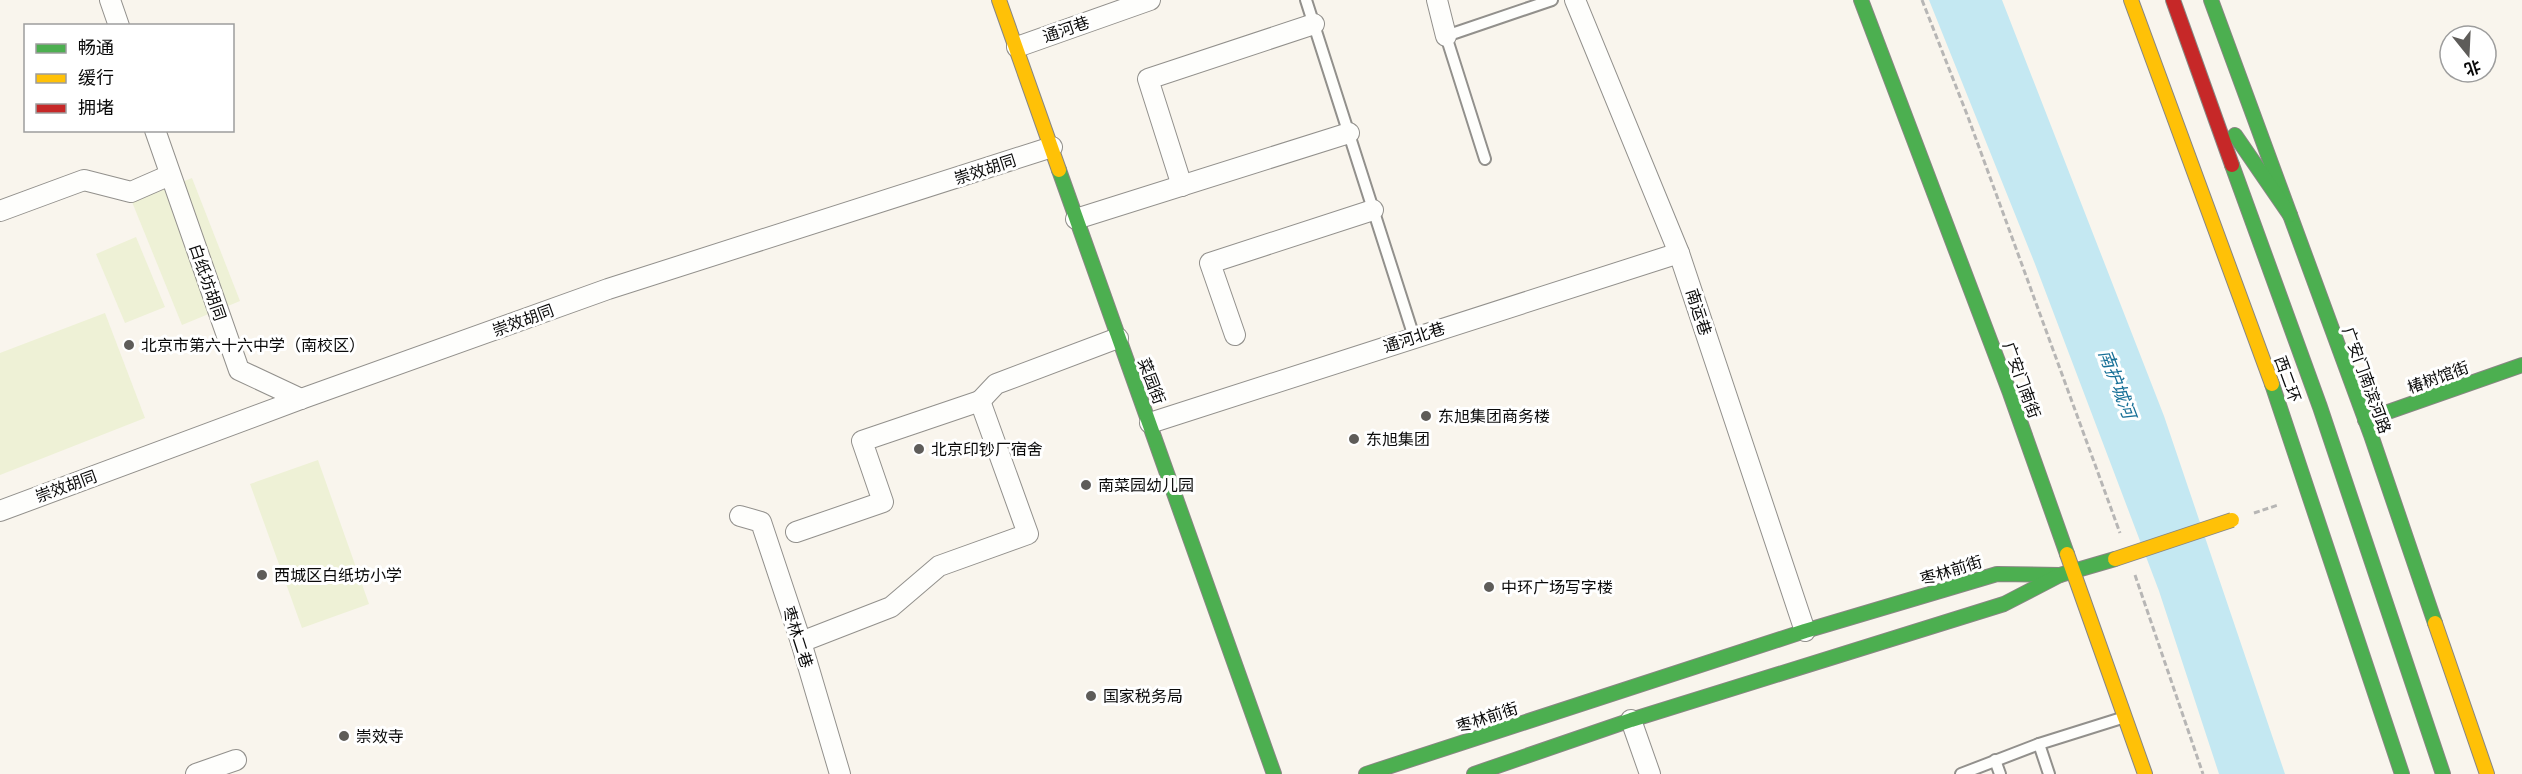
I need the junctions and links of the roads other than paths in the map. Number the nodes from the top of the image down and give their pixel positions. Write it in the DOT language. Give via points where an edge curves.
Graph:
graph roads {
  1 [pos="110,0"];
  2 [pos="999,0"];
  3 [pos="1150,0"];
  4 [pos="1306,0"];
  5 [pos="1437,0"];
  6 [pos="1552,0"];
  7 [pos="1575,0"];
  8 [pos="1846,0"];
  9 [pos="1861,0"];
  10 [pos="2131,0"];
  11 [pos="2173,0"];
  12 [pos="2211,0"];
  13 [pos="118,24"];
  14 [pos="1314,24"];
  15 [pos="1446,36"];
  16 [pos="1017,47"];
  17 [pos="2211,101"];
  18 [pos="1888,110"];
  19 [pos="156,132"];
  20 [pos="1349,133"];
  21 [pos="1052,147"];
  22 [pos="1485,159"];
  23 [pos="170,175"];
  24 [pos="1182,186"];
  25 [pos="1373,210"];
  26 [pos="0,211"];
  27 [pos="2290,215"];
  28 [pos="1076,219"];
  29 [pos="1679,253"];
  30 [pos="1235,335"];
  31 [pos="1414,337"];
  32 [pos="1118,338"];
  33 [pos="2522,365"];
  34 [pos="301,399"];
  35 [pos="980,401"];
  36 [pos="2365,420"];
  37 [pos="1150,423"];
  38 [pos="2008,430"];
  39 [pos="0,511"];
  40 [pos="740,516"];
  41 [pos="2232,520"];
  42 [pos="796,532"];
  43 [pos="2066,573"];
  44 [pos="1805,631"];
  45 [pos="801,642"];
  46 [pos="2125,717"];
  47 [pos="1631,720"];
  48 [pos="2113,726"];
  49 [pos="2039,744"];
  50 [pos="236,760"];
  51 [pos="1995,760"];
  52 [pos="196,774"];
  53 [pos="840,774"];
  54 [pos="1274,774"];
  55 [pos="1366,774"];
  56 [pos="1474,774"];
  57 [pos="1650,774"];
  58 [pos="1961,774"];
  59 [pos="2001,774"];
  60 [pos="2049,774"];
  61 [pos="2145,774"];
  62 [pos="2402,774"];
  63 [pos="2444,774"];
  64 [pos="2487,774"];
  1 -- 13 [label="street"];
  2 -- 16 [label="main road, 菜园街"];
  3 -- 16 [label="street, 通河巷"];
  4 -- 14 [label="lane"];
  5 -- 15 [label="street"];
  6 -- 15 [label="lane"];
  7 -- 29 [label="street, 南运巷"];
  8 -- 18 [label="main road"];
  9 -- 43 [label="main road, 广安门南街" via="2010,393"];
  10 -- 62 [label="main road, 西二环" via="2285,420"];
  11 -- 17 [label="main road, 西二环"];
  12 -- 27 [label="main road, 广安门南滨河路"];
  14 -- 20 [label="lane"];
  14 -- 24 [label="street" via="1148,79"];
  15 -- 22 [label="lane"];
  16 -- 21 [label="main road, 菜园街"];
  17 -- 27 [label="main road"];
  17 -- 63 [label="main road, 西二环"];
  19 -- 23 [label="street, 白纸坊胡同"];
  20 -- 24 [label="street"];
  20 -- 25 [label="lane"];
  21 -- 28 [label="main road, 菜园街"];
  21 -- 34 [label="street, 崇效胡同" via="608,289"];
  23 -- 26 [label="street" via="131,192 84,180"];
  23 -- 34 [label="street, 白纸坊胡同" via="239,370"];
  24 -- 28 [label="street"];
  25 -- 30 [label="street" via="1210,263"];
  25 -- 31 [label="lane"];
  27 -- 36 [label="main road, 广安门南滨河路"];
  28 -- 32 [label="main road, 菜园街"];
  29 -- 31 [label="street, 通河北巷"];
  29 -- 44 [label="street, 南运巷"];
  31 -- 37 [label="street, 通河北巷"];
  32 -- 35 [label="street" via="996,384"];
  32 -- 37 [label="main road, 菜园街"];
  33 -- 36 [label="main road, 椿树馆街"];
  34 -- 39 [label="street, 崇效胡同"];
  35 -- 42 [label="street" via="862,441 883,502"];
  35 -- 45 [label="street" via="1028,534 939,566 891,607"];
  36 -- 64 [label="main road, 广安门南滨河路" via="2376,433"];
  37 -- 54 [label="main road, 菜园街"];
  38 -- 43 [label="main road, 广安门南街"];
  40 -- 45 [label="street, 枣林二巷" via="761,522"];
  41 -- 43 [label="main road, bridge"];
  43 -- 44 [label="main road, 枣林前街" via="1997,574"];
  43 -- 46 [label="main road, 广安门南街"];
  43 -- 47 [label="main road" via="2004,604"];
  43 -- 48 [label="main road, 广安门南街"];
  44 -- 55 [label="main road, 枣林前街"];
  45 -- 53 [label="street, 枣林二巷"];
  46 -- 48 [label="lane"];
  46 -- 61 [label="main road, 广安门南街"];
  47 -- 56 [label="main road"];
  47 -- 57 [label="street"];
  48 -- 49 [label="lane"];
  49 -- 51 [label="lane"];
  49 -- 60 [label="lane"];
  50 -- 52 [label="street"];
  51 -- 58 [label="lane"];
  51 -- 59 [label="lane"];
}
